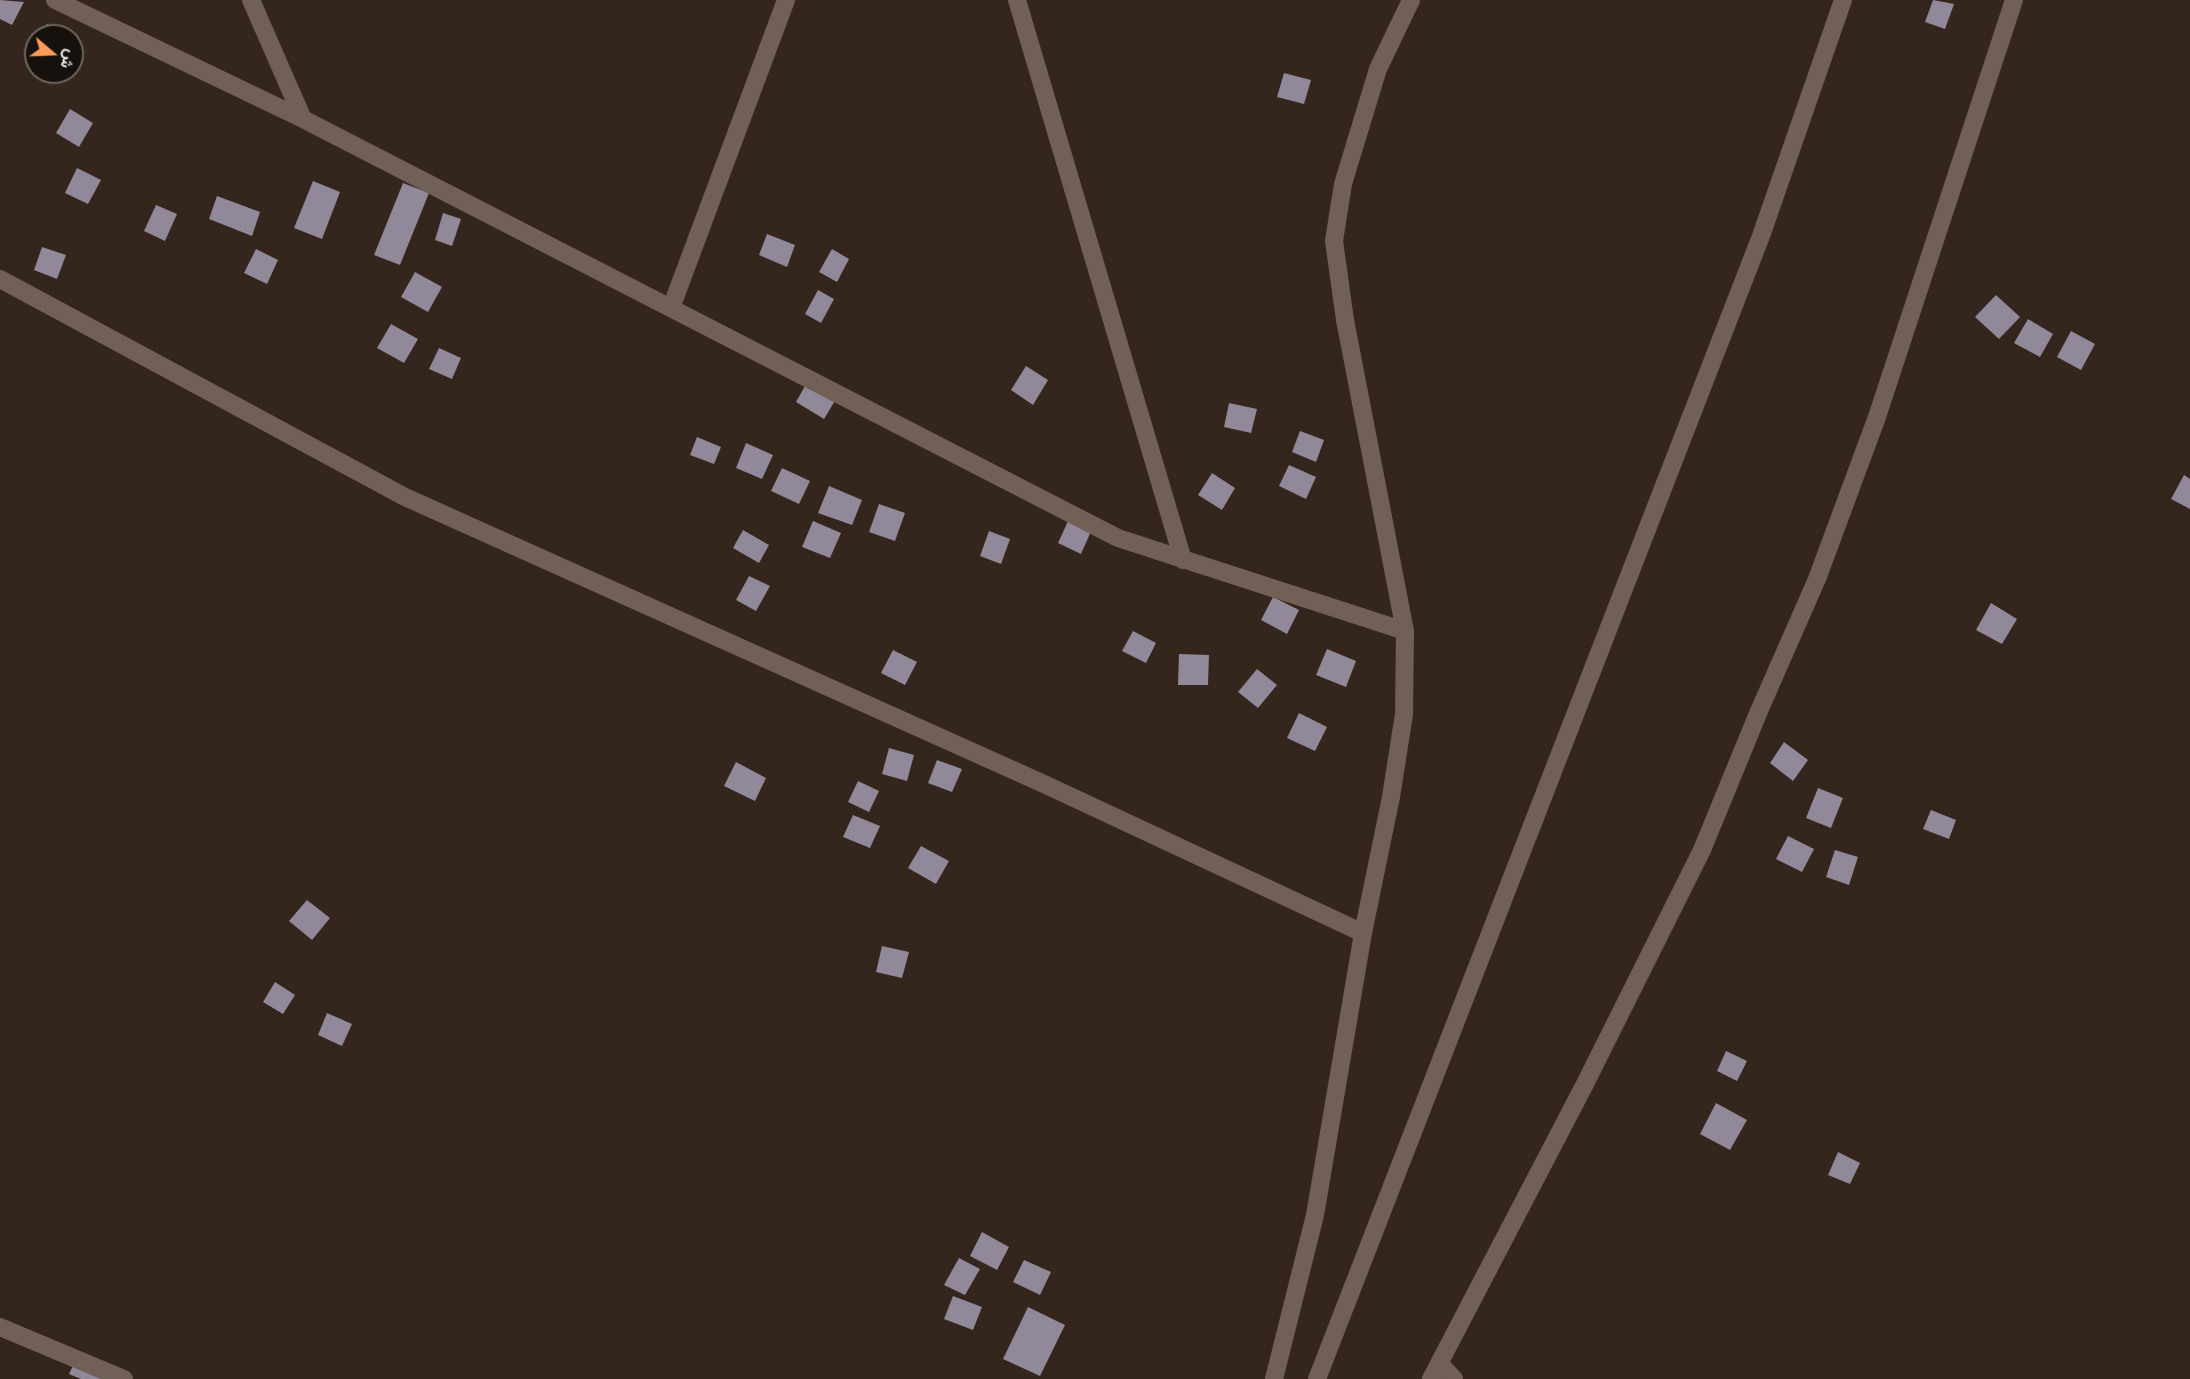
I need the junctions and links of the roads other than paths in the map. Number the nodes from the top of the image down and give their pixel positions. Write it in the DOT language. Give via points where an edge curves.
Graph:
graph roads {
  1 [pos="55,0"];
  2 [pos="251,0"];
  3 [pos="786,0"];
  4 [pos="1017,0"];
  5 [pos="1411,0"];
  6 [pos="1843,0"];
  7 [pos="2014,0"];
  8 [pos="303,119"];
  9 [pos="0,279"];
  10 [pos="671,308"];
  11 [pos="1183,560"];
  12 [pos="1405,631"];
  13 [pos="1363,933"];
  14 [pos="0,1327"];
  15 [pos="1436,1371"];
  16 [pos="124,1379"];
  17 [pos="1274,1379"];
  18 [pos="1317,1379"];
  19 [pos="1454,1379"];
  1 -- 8 [label="street"];
  2 -- 8 [label="street"];
  3 -- 10 [label="street"];
  4 -- 11 [label="street"];
  5 -- 12 [label="street" via="1378,69 1343,184 1334,241 1345,320"];
  6 -- 18 [label="street" via="1761,236"];
  7 -- 15 [label="street" via="1876,417 1817,579 1702,850"];
  8 -- 10 [label="street"];
  9 -- 13 [label="street" via="405,497"];
  10 -- 11 [label="street" via="1119,538"];
  11 -- 12 [label="street"];
  12 -- 13 [label="street" via="1404,714"];
  13 -- 17 [label="street" via="1315,1215"];
  14 -- 16 [label="street"];
  15 -- 19 [label="street"];
}
